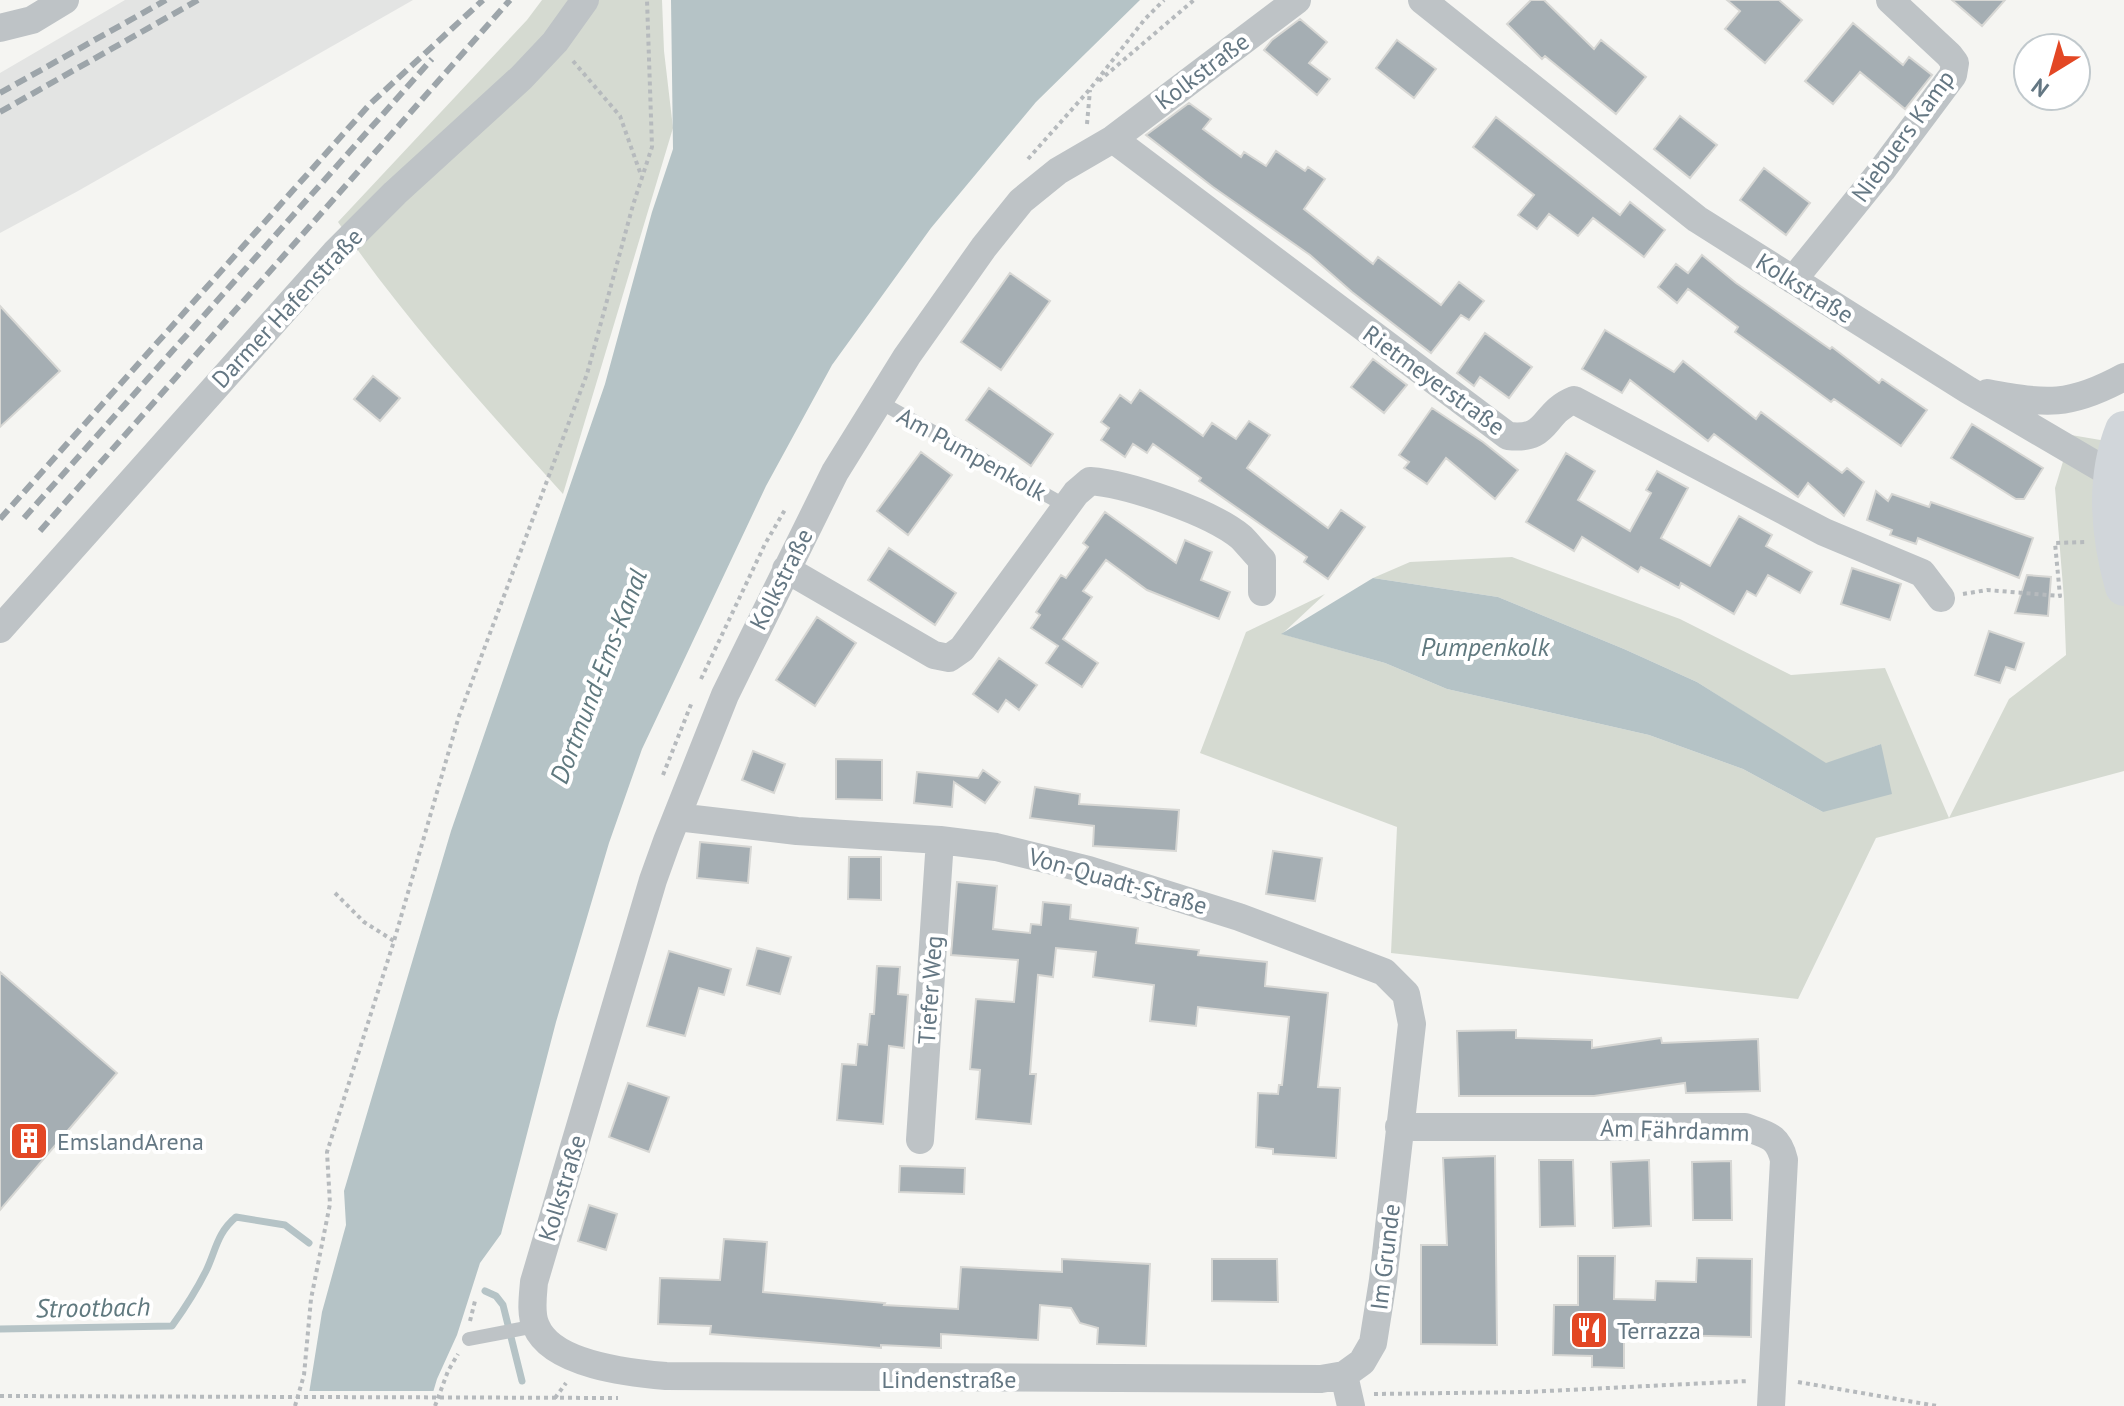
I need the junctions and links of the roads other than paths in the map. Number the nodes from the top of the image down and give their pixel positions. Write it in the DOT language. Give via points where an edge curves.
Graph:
graph roads {
  1 [pos="65,0"];
  2 [pos="585,0"];
  3 [pos="1297,0"];
  4 [pos="1422,0"];
  5 [pos="1890,0"];
  6 [pos="0,28"];
  7 [pos="1113,139"];
  8 [pos="1793,280"];
  9 [pos="2124,377"];
  10 [pos="1968,390"];
  11 [pos="878,401"];
  12 [pos="2124,430"];
  13 [pos="2113,475"];
  14 [pos="1066,506"];
  15 [pos="786,569"];
  16 [pos="2124,587"];
  17 [pos="1262,592"];
  18 [pos="1941,598"];
  19 [pos="0,629"];
  20 [pos="677,817"];
  21 [pos="940,840"];
  22 [pos="1399,1127"];
  23 [pos="920,1140"];
  24 [pos="528,1328"];
  25 [pos="469,1339"];
  26 [pos="1348,1392"];
  27 [pos="1772,1394"];
  1 -- 6 [label="street" via="32,20"];
  2 -- 19 [label="street, Darmer Hafenstraße" via="521,78 335,253"];
  3 -- 7 [label="street, Kolkstraße"];
  4 -- 8 [label="street, Kolkstraße" via="1697,219"];
  5 -- 8 [label="street, Niebuers Kamp" via="1949,55 1955,63 1953,75"];
  7 -- 11 [label="street, Kolkstraße" via="1058,171 1021,201"];
  7 -- 18 [label="street, Rietmeyerstraße" via="1508,436 1536,433 1574,400 1824,532 1922,573"];
  8 -- 10 [label="street, Kolkstraße"];
  9 -- 10 [label="street, Kolkstraße" via="2084,397 2040,403"];
  10 -- 13 [label="street, Kolkstraße"];
  11 -- 14 [label="lane, Am Pumpenkolk"];
  11 -- 15 [label="street, Kolkstraße"];
  12 -- 13 [label="street"];
  13 -- 16 [label="street" via="2111,515"];
  14 -- 15 [label="street, Am Pumpenkolk" via="962,649 949,658 934,655"];
  14 -- 17 [label="street, Am Pumpenkolk" via="1090,481 1114,483 1210,518 1240,537 1262,560"];
  15 -- 20 [label="street, Kolkstraße" via="725,695"];
  20 -- 21 [label="street, Von-Quadt-Straße"];
  20 -- 24 [label="street, Kolkstraße" via="653,880 534,1282"];
  21 -- 22 [label="street, Von-Quadt-Straße" via="996,847 1089,870 1239,917 1384,972 1406,994 1412,1024"];
  21 -- 23 [label="street, Tiefer Weg"];
  22 -- 26 [label="street, Im Grunde" via="1373,1343"];
  22 -- 27 [label="street, Am Fährdamm" via="1745,1127 1771,1136 1784,1160"];
  24 -- 25 [label="lane"];
  24 -- 26 [label="street, Lindenstraße" via="568,1356 623,1372 666,1376 1321,1379"];
}
